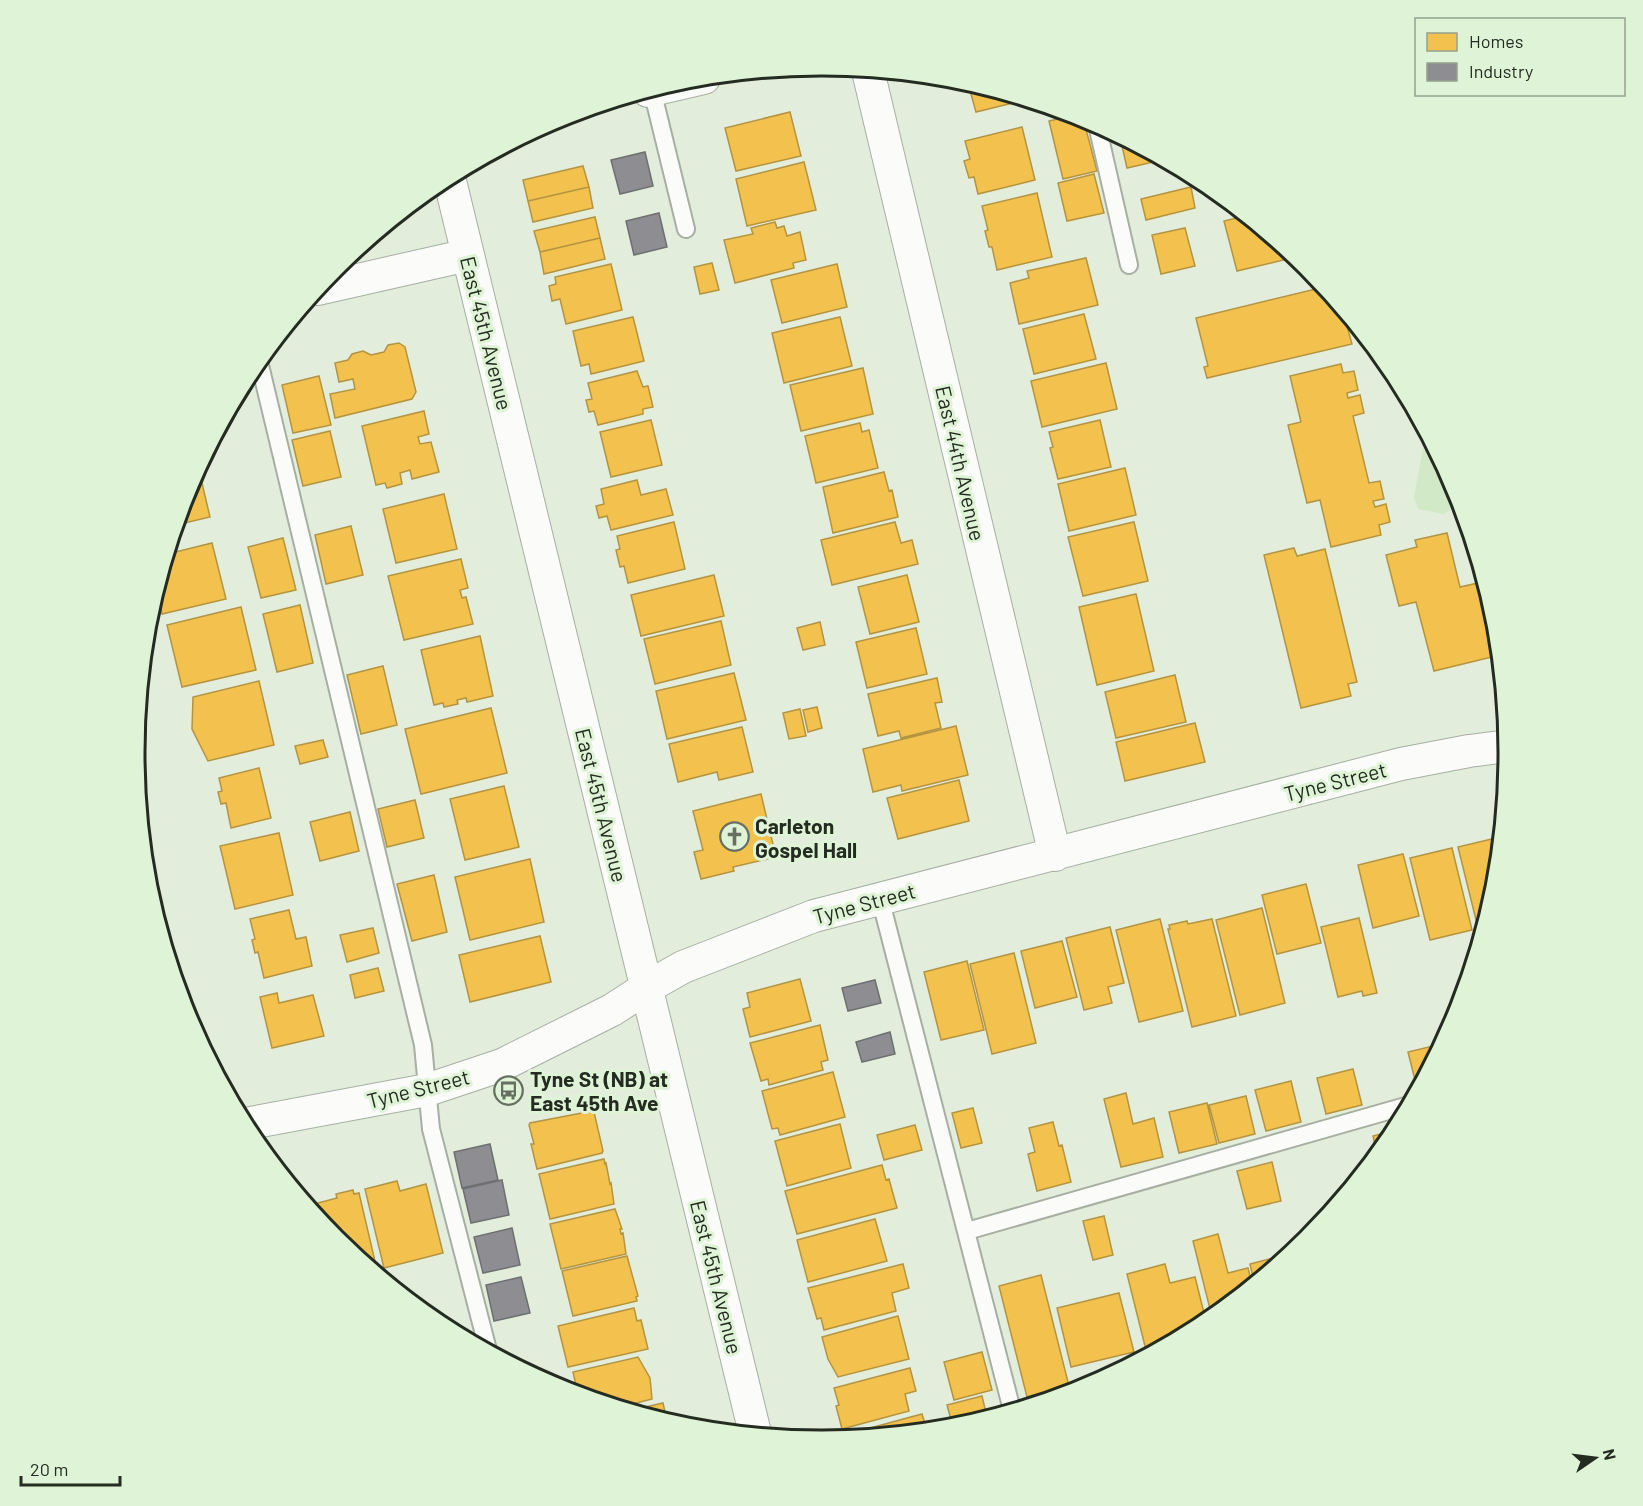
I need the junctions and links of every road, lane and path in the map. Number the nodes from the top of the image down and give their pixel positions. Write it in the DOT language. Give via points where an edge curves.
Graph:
graph roads {
  1 [pos="870,78"];
  2 [pos="652,99"];
  3 [pos="1100,137"];
  4 [pos="452,187"];
  5 [pos="686,229"];
  6 [pos="468,255"];
  7 [pos="1129,265"];
  8 [pos="333,286"];
  9 [pos="262,373"];
  10 [pos="1498,747"];
  11 [pos="1055,855"];
  12 [pos="880,898"];
  13 [pos="646,988"];
  14 [pos="427,1090"];
  15 [pos="1396,1109"];
  16 [pos="255,1122"];
  17 [pos="967,1231"];
  18 [pos="486,1340"];
  19 [pos="1010,1402"];
  20 [pos="753,1426"];
  1 -- 11 [label="street, East 44th Avenue"];
  2 -- 5 [label="lane"];
  3 -- 7 [label="lane"];
  4 -- 6 [label="street, East 45th Avenue"];
  6 -- 8 [label="street"];
  6 -- 13 [label="street, East 45th Avenue"];
  9 -- 14 [label="lane" via="420,1034"];
  10 -- 11 [label="street, Tyne Street" via="1401,764"];
  11 -- 12 [label="street, Tyne Street"];
  12 -- 13 [label="street, Tyne Street" via="814,916 683,967"];
  12 -- 17 [label="lane"];
  13 -- 14 [label="street, Tyne Street" via="612,1010 502,1065"];
  13 -- 20 [label="street, East 45th Avenue"];
  14 -- 16 [label="street, Tyne Street"];
  14 -- 18 [label="lane" via="431,1129"];
  15 -- 17 [label="lane"];
  17 -- 19 [label="lane"];
}
